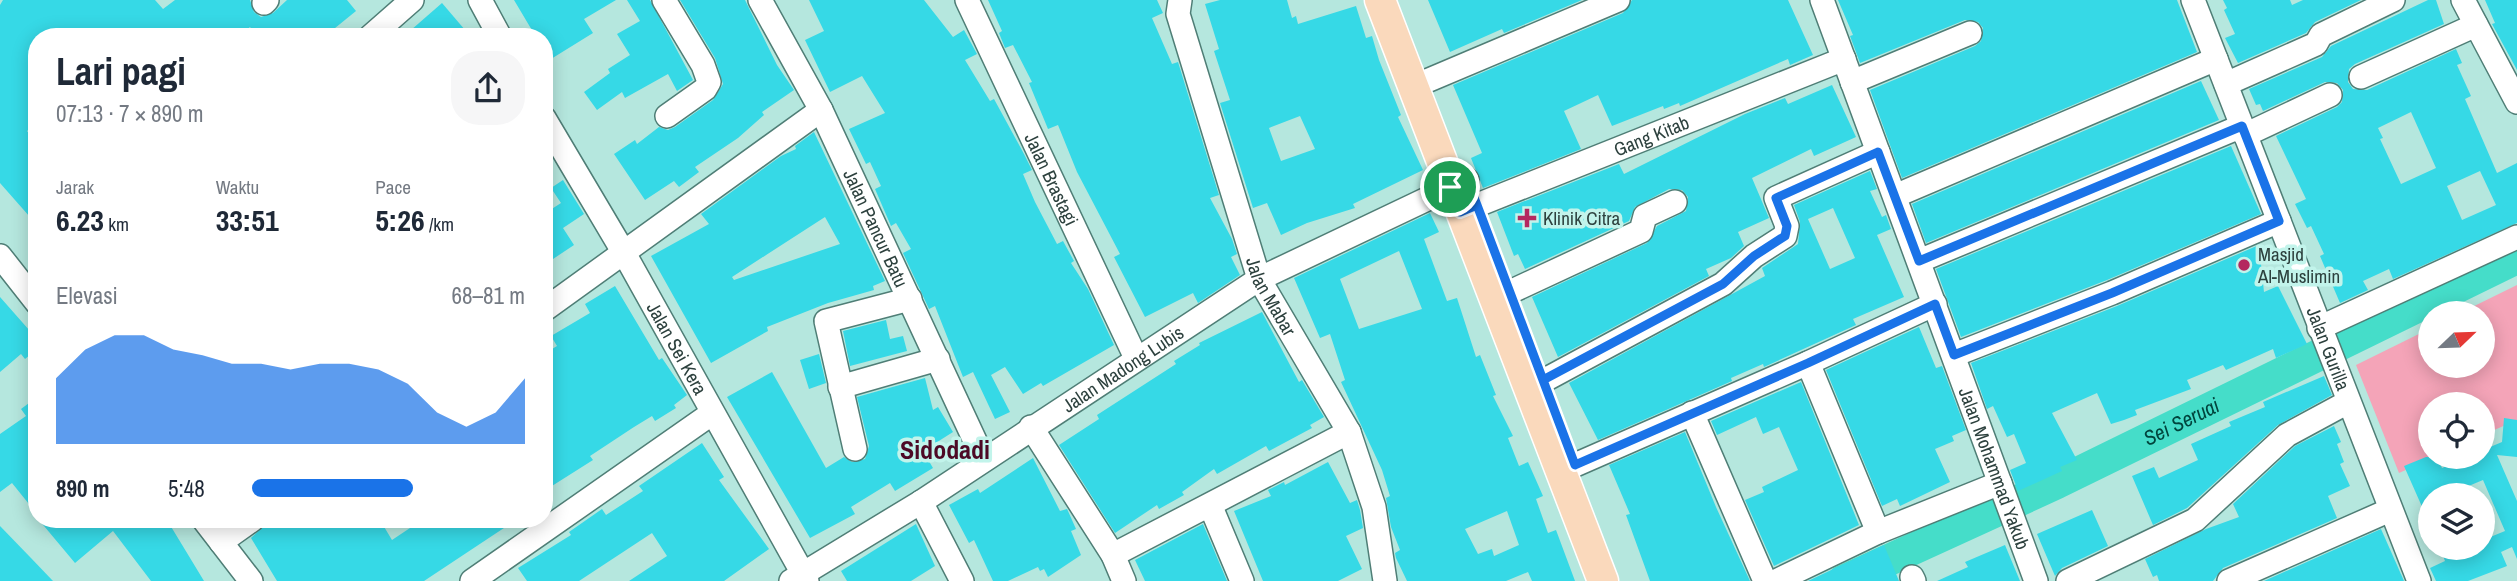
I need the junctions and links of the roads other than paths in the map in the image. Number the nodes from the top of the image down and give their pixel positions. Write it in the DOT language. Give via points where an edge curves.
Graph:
graph roads {
  1 [pos="412,0"];
  2 [pos="664,0"];
  3 [pos="760,0"];
  4 [pos="967,0"];
  5 [pos="1181,0"];
  6 [pos="1380,0"];
  7 [pos="1399,0"];
  8 [pos="1618,0"];
  9 [pos="2193,0"];
  10 [pos="2393,0"];
  11 [pos="2463,0"];
  12 [pos="482,1"];
  13 [pos="1831,3"];
  14 [pos="2476,25"];
  15 [pos="380,28"];
  16 [pos="496,28"];
  17 [pos="1970,33"];
  18 [pos="1844,59"];
  19 [pos="2216,59"];
  20 [pos="2361,77"];
  21 [pos="1429,80"];
  22 [pos="1852,82"];
  23 [pos="2226,83"];
  24 [pos="2330,95"];
  25 [pos="2517,103"];
  26 [pos="821,110"];
  27 [pos="667,116"];
  28 [pos="2243,130"];
  29 [pos="553,133"];
  30 [pos="1878,152"];
  31 [pos="1463,196"];
  32 [pos="1895,196"];
  33 [pos="1675,202"];
  34 [pos="2279,221"];
  35 [pos="2517,237"];
  36 [pos="624,253"];
  37 [pos="1919,261"];
  38 [pos="4,270"];
  39 [pos="1259,279"];
  40 [pos="1510,292"];
  41 [pos="28,294"];
  42 [pos="910,299"];
  43 [pos="553,304"];
  44 [pos="1935,304"];
  45 [pos="2322,333"];
  46 [pos="1954,355"];
  47 [pos="1136,358"];
  48 [pos="938,359"];
  49 [pos="1808,363"];
  50 [pos="1543,380"];
  51 [pos="840,387"];
  52 [pos="2344,392"];
  53 [pos="1692,413"];
  54 [pos="711,414"];
  55 [pos="1031,427"];
  56 [pos="1349,432"];
  57 [pos="855,449"];
  58 [pos="983,458"];
  59 [pos="1575,465"];
  60 [pos="2002,490"];
  61 [pos="921,502"];
  62 [pos="1211,507"];
  63 [pos="2390,510"];
  64 [pos="553,524"];
  65 [pos="210,528"];
  66 [pos="241,528"];
  67 [pos="548,528"];
  68 [pos="1878,532"];
  69 [pos="221,542"];
  70 [pos="1113,555"];
  71 [pos="800,579"];
  72 [pos="251,581"];
  73 [pos="472,581"];
  74 [pos="962,581"];
  75 [pos="1124,581"];
  76 [pos="1242,581"];
  77 [pos="1385,581"];
  78 [pos="1603,581"];
  79 [pos="1620,581"];
  80 [pos="1765,581"];
  81 [pos="1776,581"];
  82 [pos="2036,581"];
  83 [pos="2068,581"];
  84 [pos="2230,581"];
  85 [pos="2419,581"];
  1 -- 15 [label="street"];
  2 -- 27 [label="street" via="709,82"];
  3 -- 26 [label="street, Jalan Pancur Batu"];
  4 -- 47 [label="street, Jalan Brastagi"];
  5 -- 39 [label="street, Jalan Mabar" via="1178,15"];
  6 -- 31 [label="main road"];
  7 -- 21 [label="main road"];
  8 -- 21 [label="street"];
  9 -- 19 [label="street, Jalan Gurilla"];
  10 -- 23 [label="street" via="2321,35 2316,44"];
  11 -- 14 [label="street"];
  12 -- 16 [label="street"];
  13 -- 18 [label="street, Jalan Mohammad Yakub"];
  14 -- 20 [label="street"];
  14 -- 25 [label="street"];
  17 -- 22 [label="street"];
  18 -- 22 [label="street, Jalan Mohammad Yakub"];
  18 -- 31 [label="street, Gang Kitab"];
  19 -- 23 [label="street, Jalan Gurilla"];
  19 -- 32 [label="street"];
  21 -- 31 [label="main road"];
  22 -- 30 [label="street, Jalan Mohammad Yakub"];
  23 -- 28 [label="street, Jalan Gurilla"];
  24 -- 28 [label="street"];
  26 -- 36 [label="street"];
  26 -- 42 [label="street, Jalan Pancur Batu"];
  28 -- 34 [label="street, Jalan Gurilla"];
  28 -- 37 [label="street"];
  29 -- 36 [label="street, Jalan Sei Kera"];
  30 -- 32 [label="street, Jalan Mohammad Yakub"];
  30 -- 50 [label="street" via="1776,198 1787,226 1785,236 1723,284"];
  31 -- 39 [label="street, Jalan Madong Lubis"];
  31 -- 40 [label="main road"];
  31 -- 78 [label="main road"];
  32 -- 37 [label="street, Jalan Mohammad Yakub"];
  33 -- 40 [label="street" via="1644,216 1641,231"];
  34 -- 45 [label="street, Jalan Gurilla"];
  34 -- 46 [label="street"];
  35 -- 45 [label="street"];
  36 -- 43 [label="street"];
  36 -- 54 [label="street, Jalan Sei Kera"];
  37 -- 44 [label="street, Jalan Mohammad Yakub"];
  38 -- 41 [label="street"];
  39 -- 47 [label="street, Jalan Madong Lubis"];
  39 -- 56 [label="street, Jalan Mabar"];
  40 -- 50 [label="main road"];
  42 -- 48 [label="street, Jalan Pancur Batu"];
  42 -- 51 [label="street" via="826,321"];
  44 -- 46 [label="street, Jalan Mohammad Yakub"];
  44 -- 49 [label="street"];
  45 -- 52 [label="street, Jalan Gurilla"];
  46 -- 60 [label="street, Jalan Mohammad Yakub"];
  47 -- 55 [label="street, Jalan Madong Lubis"];
  48 -- 51 [label="street"];
  48 -- 58 [label="street, Jalan Pancur Batu"];
  49 -- 53 [label="street"];
  49 -- 68 [label="street"];
  50 -- 59 [label="main road"];
  51 -- 57 [label="street"];
  52 -- 63 [label="street, Jalan Gurilla"];
  52 -- 83 [label="street" via="2287,435 2195,520"];
  53 -- 59 [label="street"];
  53 -- 80 [label="street"];
  54 -- 64 [label="street"];
  54 -- 71 [label="street, Jalan Sei Kera"];
  55 -- 58 [label="street, Jalan Madong Lubis"];
  55 -- 70 [label="street"];
  56 -- 62 [label="street"];
  56 -- 77 [label="street, Jalan Mabar" via="1374,507"];
  58 -- 61 [label="street, Jalan Madong Lubis"];
  59 -- 79 [label="main road"];
  60 -- 68 [label="street"];
  60 -- 82 [label="street, Jalan Mohammad Yakub"];
  61 -- 71 [label="street, Jalan Madong Lubis"];
  61 -- 74 [label="street"];
  62 -- 70 [label="street"];
  62 -- 76 [label="street"];
  63 -- 84 [label="street"];
  63 -- 85 [label="street, Jalan Gurilla"];
  65 -- 69 [label="street"];
  66 -- 69 [label="street"];
  67 -- 73 [label="street"];
  68 -- 81 [label="street"];
  69 -- 72 [label="street"];
  70 -- 75 [label="street"];
}
